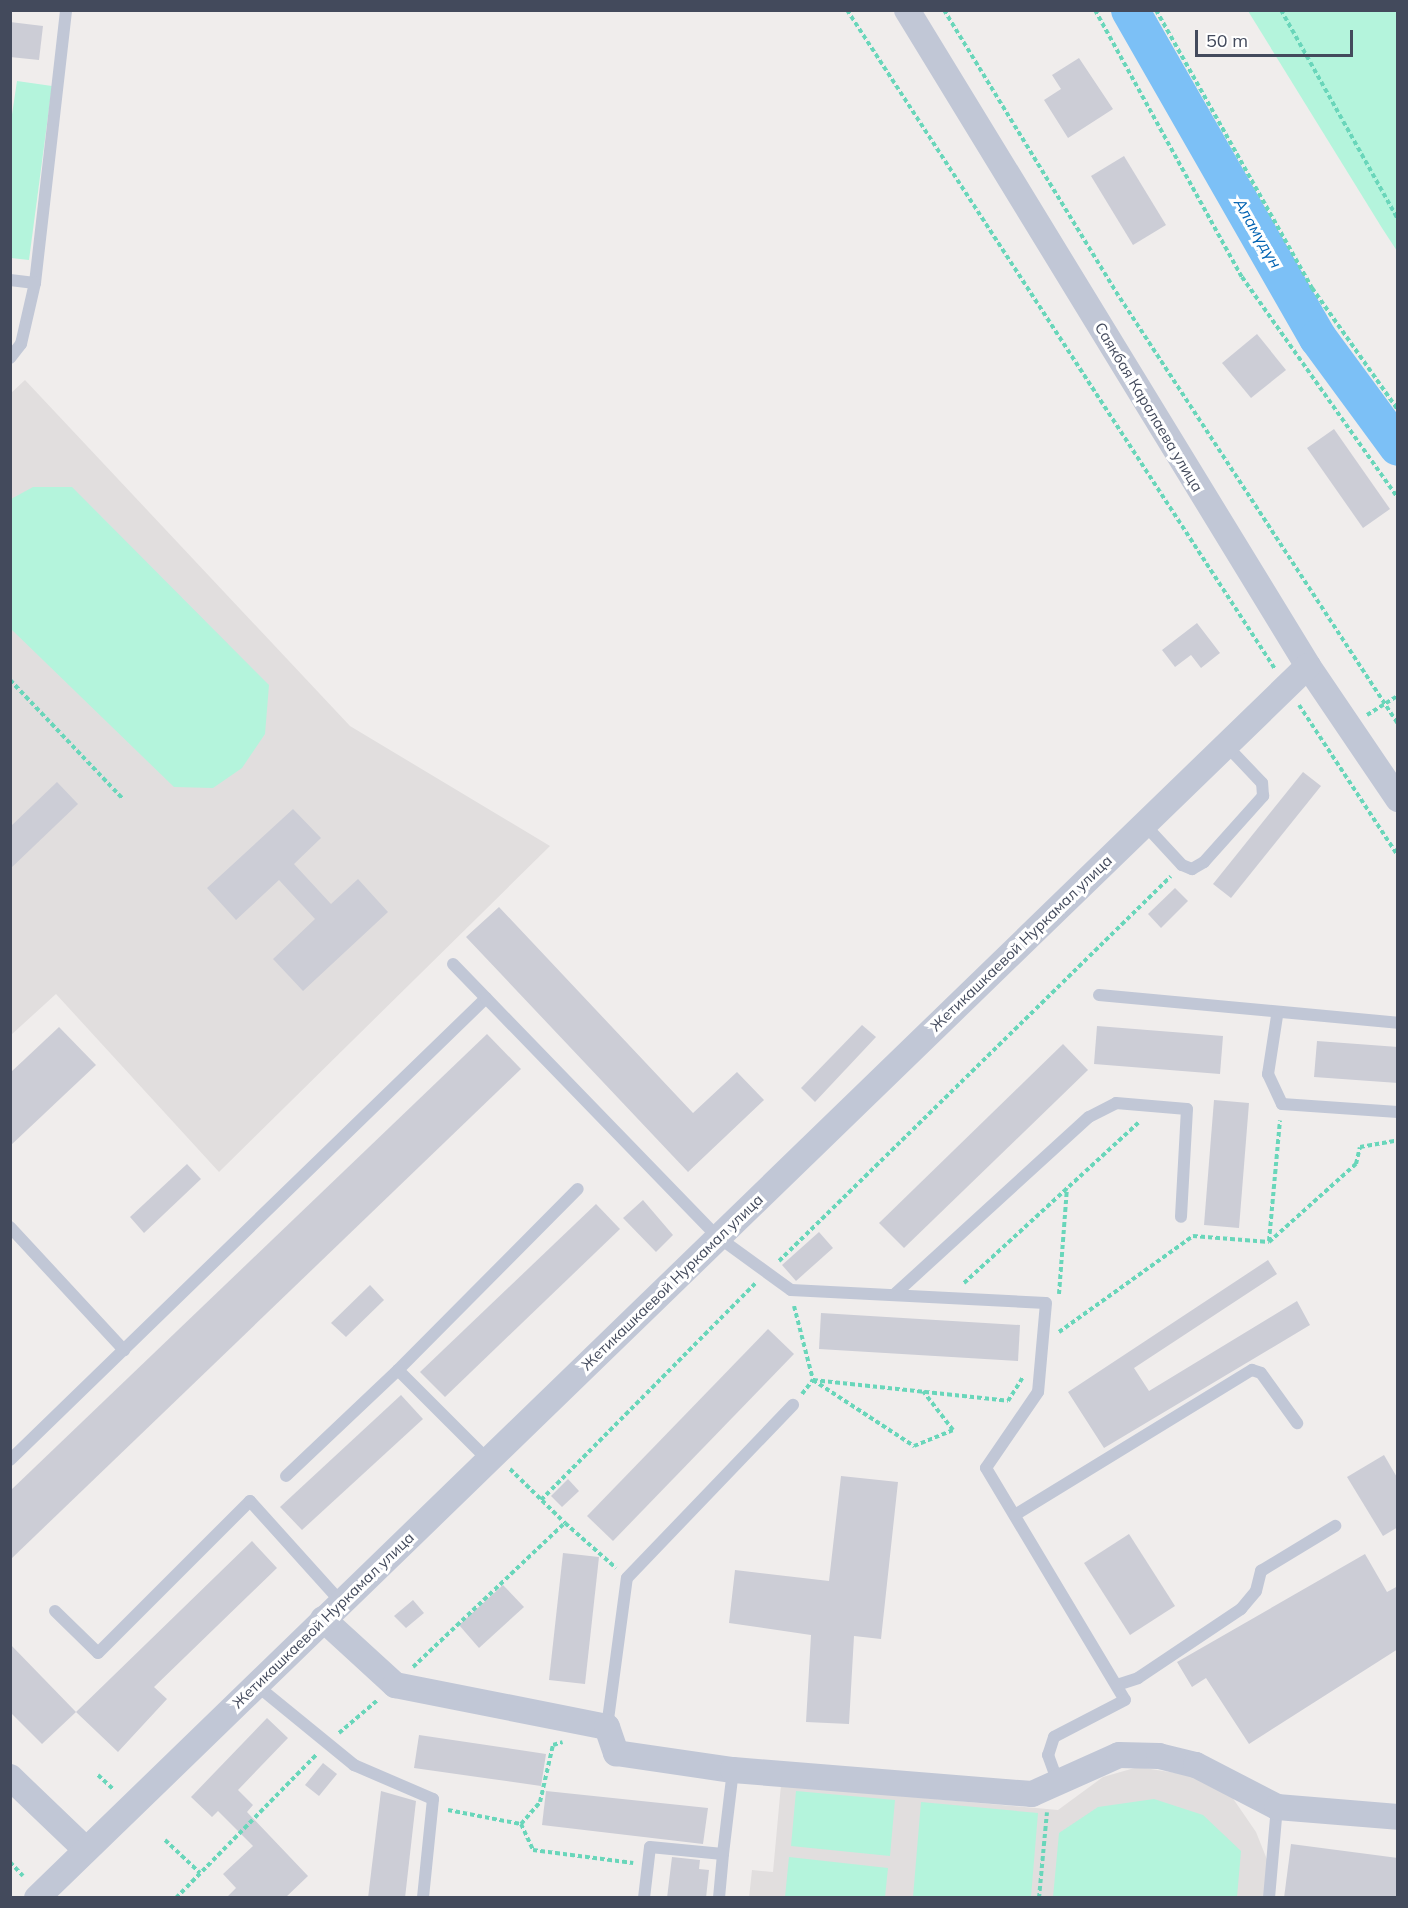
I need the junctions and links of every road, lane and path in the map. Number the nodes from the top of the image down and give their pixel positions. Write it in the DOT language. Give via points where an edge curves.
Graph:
graph roads {
  1 [pos="66,10"];
  2 [pos="847,10"];
  3 [pos="907,10"];
  4 [pos="944,10"];
  5 [pos="1095,10"];
  6 [pos="1156,10"];
  7 [pos="1281,10"];
  8 [pos="1398,219"];
  9 [pos="10,280"];
  10 [pos="35,283"];
  11 [pos="10,358"];
  12 [pos="1398,410"];
  13 [pos="1398,498"];
  14 [pos="1308,666"];
  15 [pos="10,681"];
  16 [pos="1287,686"];
  17 [pos="1398,724"];
  18 [pos="1226,745"];
  19 [pos="122,798"];
  20 [pos="1398,800"];
  21 [pos="1144,824"];
  22 [pos="1398,856"];
  23 [pos="1182,865"];
  24 [pos="453,964"];
  25 [pos="1099,995"];
  26 [pos="486,998"];
  27 [pos="1277,1016"];
  28 [pos="1398,1023"];
  29 [pos="1282,1104"];
  30 [pos="1156,1106"];
  31 [pos="1398,1112"];
  32 [pos="1398,1140"];
  33 [pos="1067,1188"];
  34 [pos="578,1189"];
  35 [pos="1181,1217"];
  36 [pos="10,1227"];
  37 [pos="718,1237"];
  38 [pos="1269,1242"];
  39 [pos="766,1274"];
  40 [pos="791,1290"];
  41 [pos="896,1293"];
  42 [pos="950,1297"];
  43 [pos="1046,1303"];
  44 [pos="1043,1344"];
  45 [pos="124,1350"];
  46 [pos="398,1370"];
  47 [pos="813,1380"];
  48 [pos="923,1391"];
  49 [pos="793,1405"];
  50 [pos="1297,1423"];
  51 [pos="491,1457"];
  52 [pos="10,1460"];
  53 [pos="286,1476"];
  54 [pos="542,1500"];
  55 [pos="1015,1515"];
  56 [pos="565,1523"];
  57 [pos="1335,1526"];
  58 [pos="55,1611"];
  59 [pos="332,1611"];
  60 [pos="256,1685"];
  61 [pos="1117,1685"];
  62 [pos="607,1727"];
  63 [pos="733,1770"];
  64 [pos="98,1774"];
  65 [pos="10,1778"];
  66 [pos="1049,1787"];
  67 [pos="114,1790"];
  68 [pos="433,1798"];
  69 [pos="1277,1807"];
  70 [pos="1398,1817"];
  71 [pos="521,1824"];
  72 [pos="165,1840"];
  73 [pos="86,1850"];
  74 [pos="723,1854"];
  75 [pos="10,1862"];
  76 [pos="648,1865"];
  77 [pos="200,1873"];
  78 [pos="23,1876"];
  79 [pos="37,1898"];
  80 [pos="423,1898"];
  81 [pos="644,1898"];
  82 [pos="719,1898"];
  83 [pos="1039,1898"];
  84 [pos="1269,1898"];
  1 -- 10 [label="lane"];
  2 -- 16 [label="path"];
  3 -- 14 [label="street, Саякбая Каралаева улица"];
  4 -- 17 [label="path" via="1120,298"];
  5 -- 13 [label="path" via="1242,277"];
  6 -- 12 [label="path" via="1312,288"];
  7 -- 8 [label="path"];
  9 -- 10 [label="lane"];
  10 -- 11 [label="lane" via="21,344"];
  14 -- 16 [label="street, Жетикашкаевой Нуркамал улица"];
  14 -- 20 [label="street, Саякбая Каралаева улица"];
  15 -- 19 [label="path"];
  16 -- 18 [label="street, Жетикашкаевой Нуркамал улица"];
  16 -- 22 [label="path"];
  18 -- 21 [label="street, Жетикашкаевой Нуркамал улица"];
  18 -- 23 [label="lane" via="1262,783 1263,796 1204,862 1192,869"];
  21 -- 23 [label="lane"];
  21 -- 37 [label="street, Жетикашкаевой Нуркамал улица"];
  23 -- 39 [label="path"];
  24 -- 26 [label="lane"];
  25 -- 27 [label="lane"];
  26 -- 37 [label="lane"];
  26 -- 45 [label="lane"];
  27 -- 28 [label="lane"];
  27 -- 29 [label="lane" via="1268,1074"];
  29 -- 31 [label="lane"];
  29 -- 38 [label="path"];
  30 -- 33 [label="path"];
  30 -- 35 [label="lane" via="1187,1109"];
  30 -- 41 [label="lane" via="1116,1103 1089,1117"];
  32 -- 38 [label="path" via="1360,1147 1356,1164"];
  33 -- 42 [label="path"];
  33 -- 43 [label="path" via="1058,1304"];
  34 -- 46 [label="lane"];
  36 -- 45 [label="lane"];
  37 -- 39 [label="lane"];
  37 -- 51 [label="street, Жетикашкаевой Нуркамал улица"];
  38 -- 44 [label="path" via="1193,1236"];
  39 -- 40 [label="lane"];
  39 -- 54 [label="path"];
  40 -- 41 [label="lane"];
  40 -- 47 [label="path"];
  41 -- 42 [label="lane"];
  42 -- 43 [label="lane"];
  43 -- 44 [label="lane"];
  44 -- 48 [label="path" via="1008,1401"];
  44 -- 55 [label="lane" via="1038,1392 986,1468"];
  45 -- 52 [label="lane"];
  46 -- 51 [label="lane"];
  46 -- 53 [label="lane"];
  47 -- 48 [label="path"];
  47 -- 48 [label="path" via="914,1446 953,1430"];
  47 -- 49 [label="path"];
  49 -- 62 [label="lane" via="627,1578"];
  50 -- 55 [label="lane" via="1261,1373 1252,1370"];
  51 -- 54 [label="path"];
  51 -- 59 [label="street, Жетикашкаевой Нуркамал улица"];
  54 -- 56 [label="path"];
  55 -- 61 [label="lane"];
  57 -- 61 [label="lane" via="1262,1571 1256,1591 1240,1609 1138,1678"];
  58 -- 59 [label="lane" via="98,1653 250,1501"];
  59 -- 60 [label="street, Жетикашкаевой Нуркамал улица"];
  59 -- 62 [label="street" via="395,1685"];
  60 -- 68 [label="lane" via="354,1765"];
  60 -- 73 [label="street, Жетикашкаевой Нуркамал улица"];
  61 -- 66 [label="lane" via="1124,1702 1054,1737 1048,1755"];
  62 -- 63 [label="street" via="616,1753"];
  62 -- 71 [label="path" via="554,1745 540,1802"];
  63 -- 66 [label="street"];
  63 -- 74 [label="lane"];
  64 -- 67 [label="path"];
  65 -- 73 [label="street"];
  66 -- 69 [label="street" via="1119,1755 1159,1756 1196,1765"];
  66 -- 83 [label="path"];
  68 -- 71 [label="path" via="455,1815"];
  68 -- 80 [label="lane"];
  69 -- 70 [label="street"];
  69 -- 84 [label="lane"];
  71 -- 76 [label="path" via="533,1850"];
  72 -- 77 [label="path"];
  73 -- 79 [label="street, Жетикашкаевой Нуркамал улица"];
  74 -- 76 [label="lane" via="650,1847"];
  74 -- 82 [label="lane"];
  75 -- 78 [label="path"];
  76 -- 81 [label="lane"];
}
